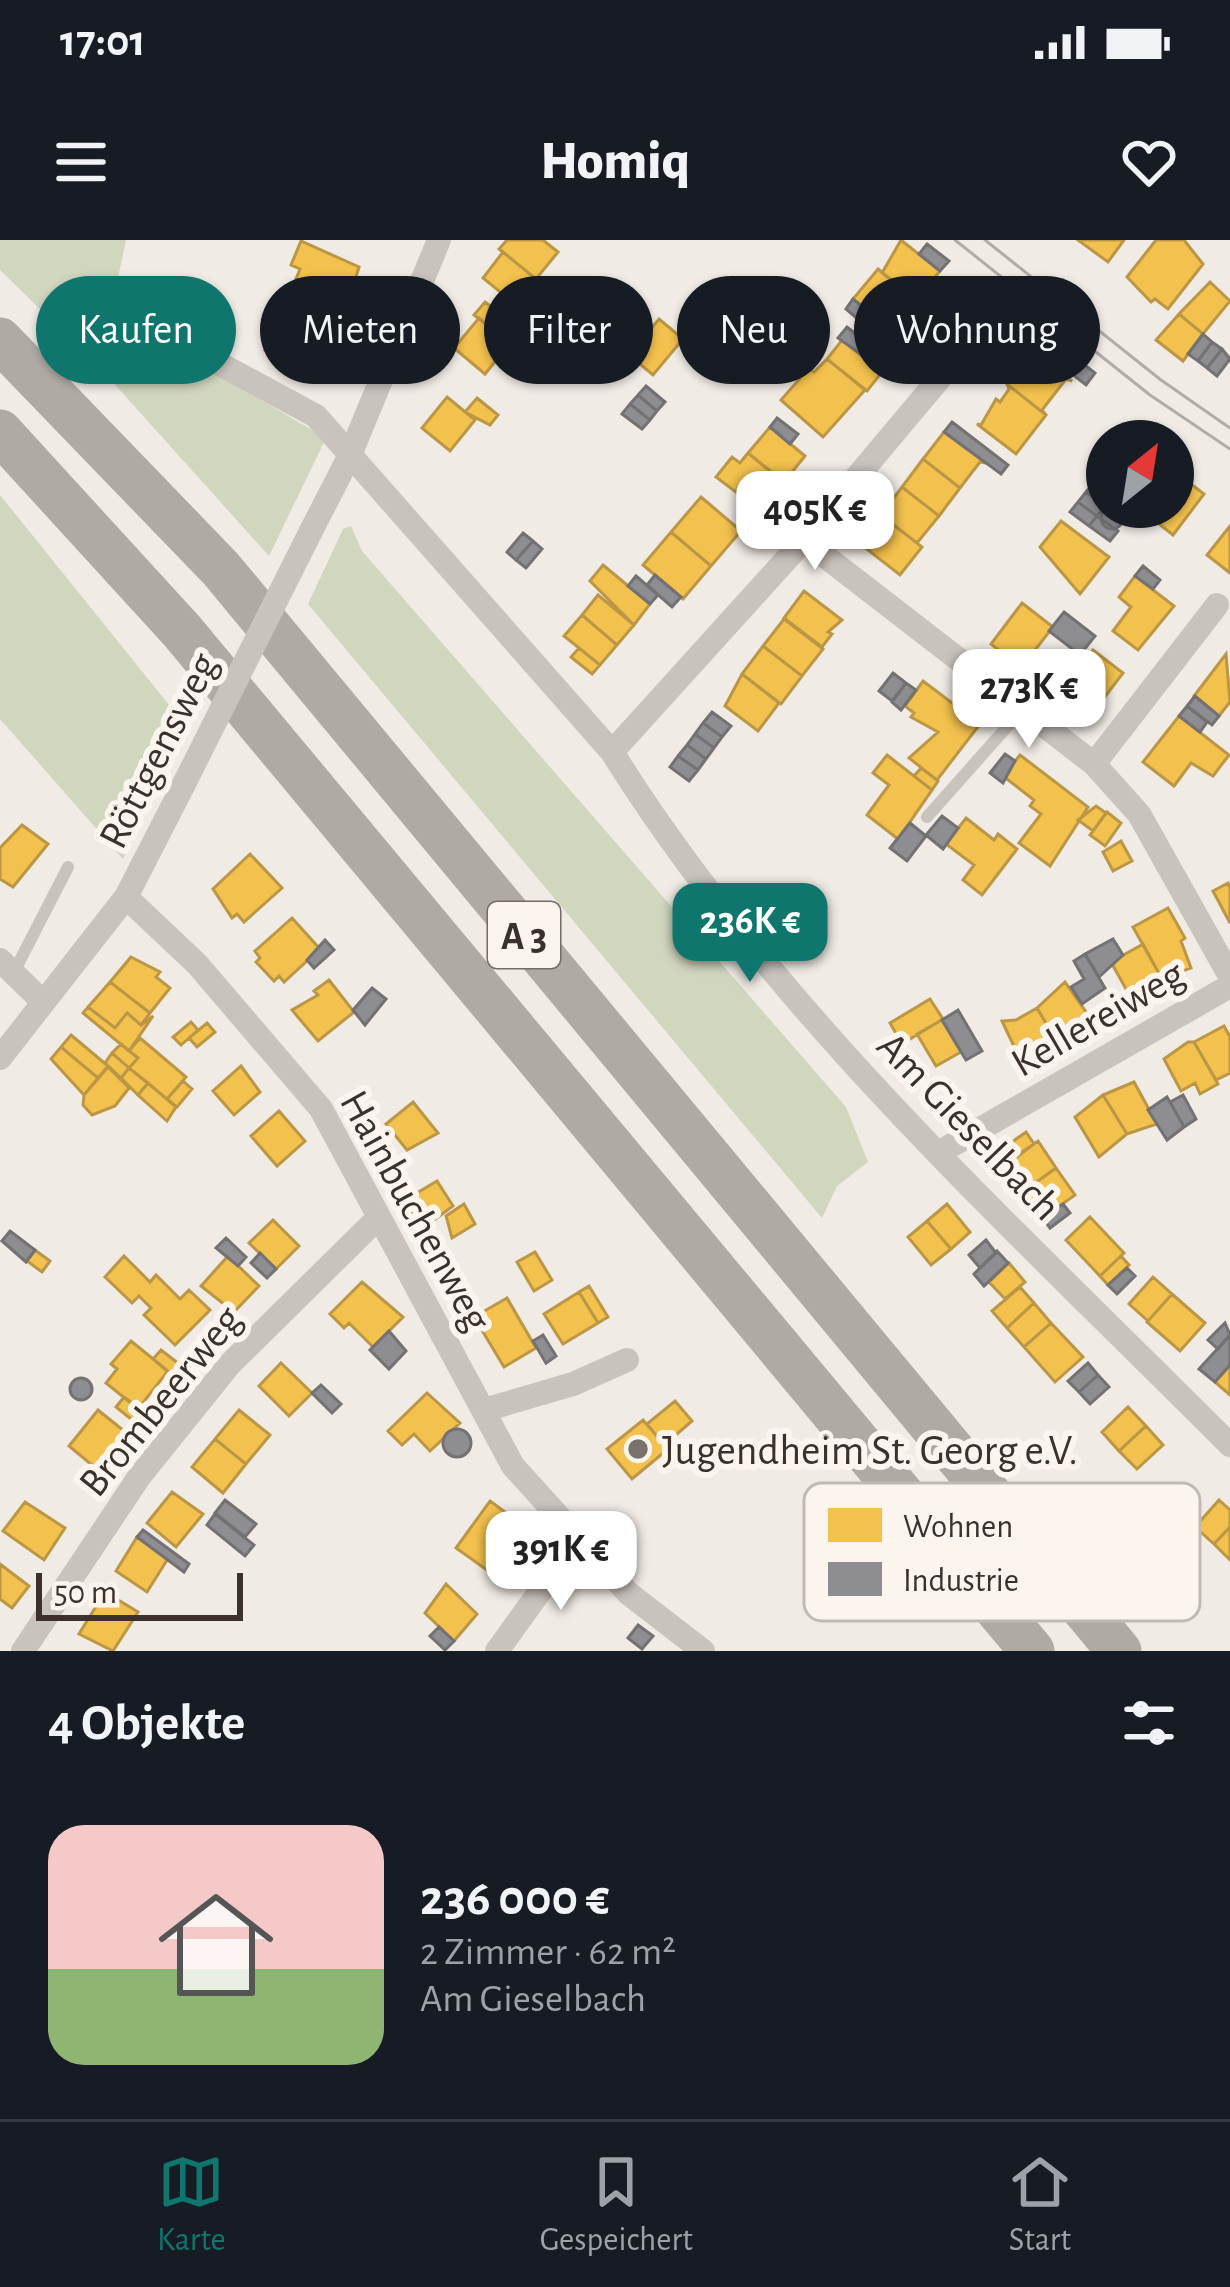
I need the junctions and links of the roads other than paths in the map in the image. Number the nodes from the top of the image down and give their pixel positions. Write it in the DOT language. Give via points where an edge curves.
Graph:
graph roads {
  1 [pos="439,240"];
  2 [pos="0,340"];
  3 [pos="236,373"];
  4 [pos="935,384"];
  5 [pos="0,432"];
  6 [pos="350,455"];
  7 [pos="804,540"];
  8 [pos="1217,605"];
  9 [pos="1023,709"];
  10 [pos="612,752"];
  11 [pos="1094,764"];
  12 [pos="927,818"];
  13 [pos="68,867"];
  14 [pos="126,897"];
  15 [pos="7,967"];
  16 [pos="1230,981"];
  17 [pos="42,1001"];
  18 [pos="0,1058"];
  19 [pos="940,1152"];
  20 [pos="379,1217"];
  21 [pos="628,1360"];
  22 [pos="484,1410"];
  23 [pos="1230,1444"];
  24 [pos="892,1483"];
  25 [pos="980,1483"];
  26 [pos="577,1540"];
  27 [pos="1007,1621"];
  28 [pos="1094,1621"];
  29 [pos="23,1651"];
  30 [pos="497,1651"];
  31 [pos="703,1651"];
  32 [pos="1032,1651"];
  33 [pos="1119,1651"];
  1 -- 6 [label="street, Röttgensweg"];
  2 -- 25 [label="highway, A 3" via="235,586"];
  3 -- 6 [label="street" via="316,416"];
  4 -- 7 [label="street"];
  5 -- 24 [label="highway, A 3" via="182,631"];
  6 -- 10 [label="street, Am Gieselbach"];
  6 -- 14 [label="street, Röttgensweg, bridge"];
  7 -- 9 [label="street"];
  7 -- 10 [label="street"];
  8 -- 11 [label="street"];
  9 -- 11 [label="street"];
  9 -- 12 [label="lane"];
  10 -- 19 [label="street, Am Gieselbach" via="766,959"];
  11 -- 16 [label="street" via="1139,814"];
  13 -- 15 [label="lane"];
  14 -- 17 [label="street, Röttgensweg"];
  14 -- 20 [label="street, Hainbuchenweg" via="197,964 321,1109"];
  15 -- 17 [label="street"];
  16 -- 19 [label="street, Kellereiweg"];
  17 -- 18 [label="street, Röttgensweg"];
  19 -- 23 [label="street, Am Gieselbach"];
  20 -- 22 [label="street, Hainbuchenweg"];
  20 -- 29 [label="street, Brombeerweg" via="230,1364 139,1477"];
  21 -- 22 [label="street"];
  22 -- 26 [label="street, Hainbuchenweg" via="513,1466"];
  26 -- 30 [label="street"];
  26 -- 31 [label="street, Hainbuchenweg" via="628,1593"];
  27 -- 32 [label="highway, A 3"];
  28 -- 33 [label="highway, A 3"];
}
